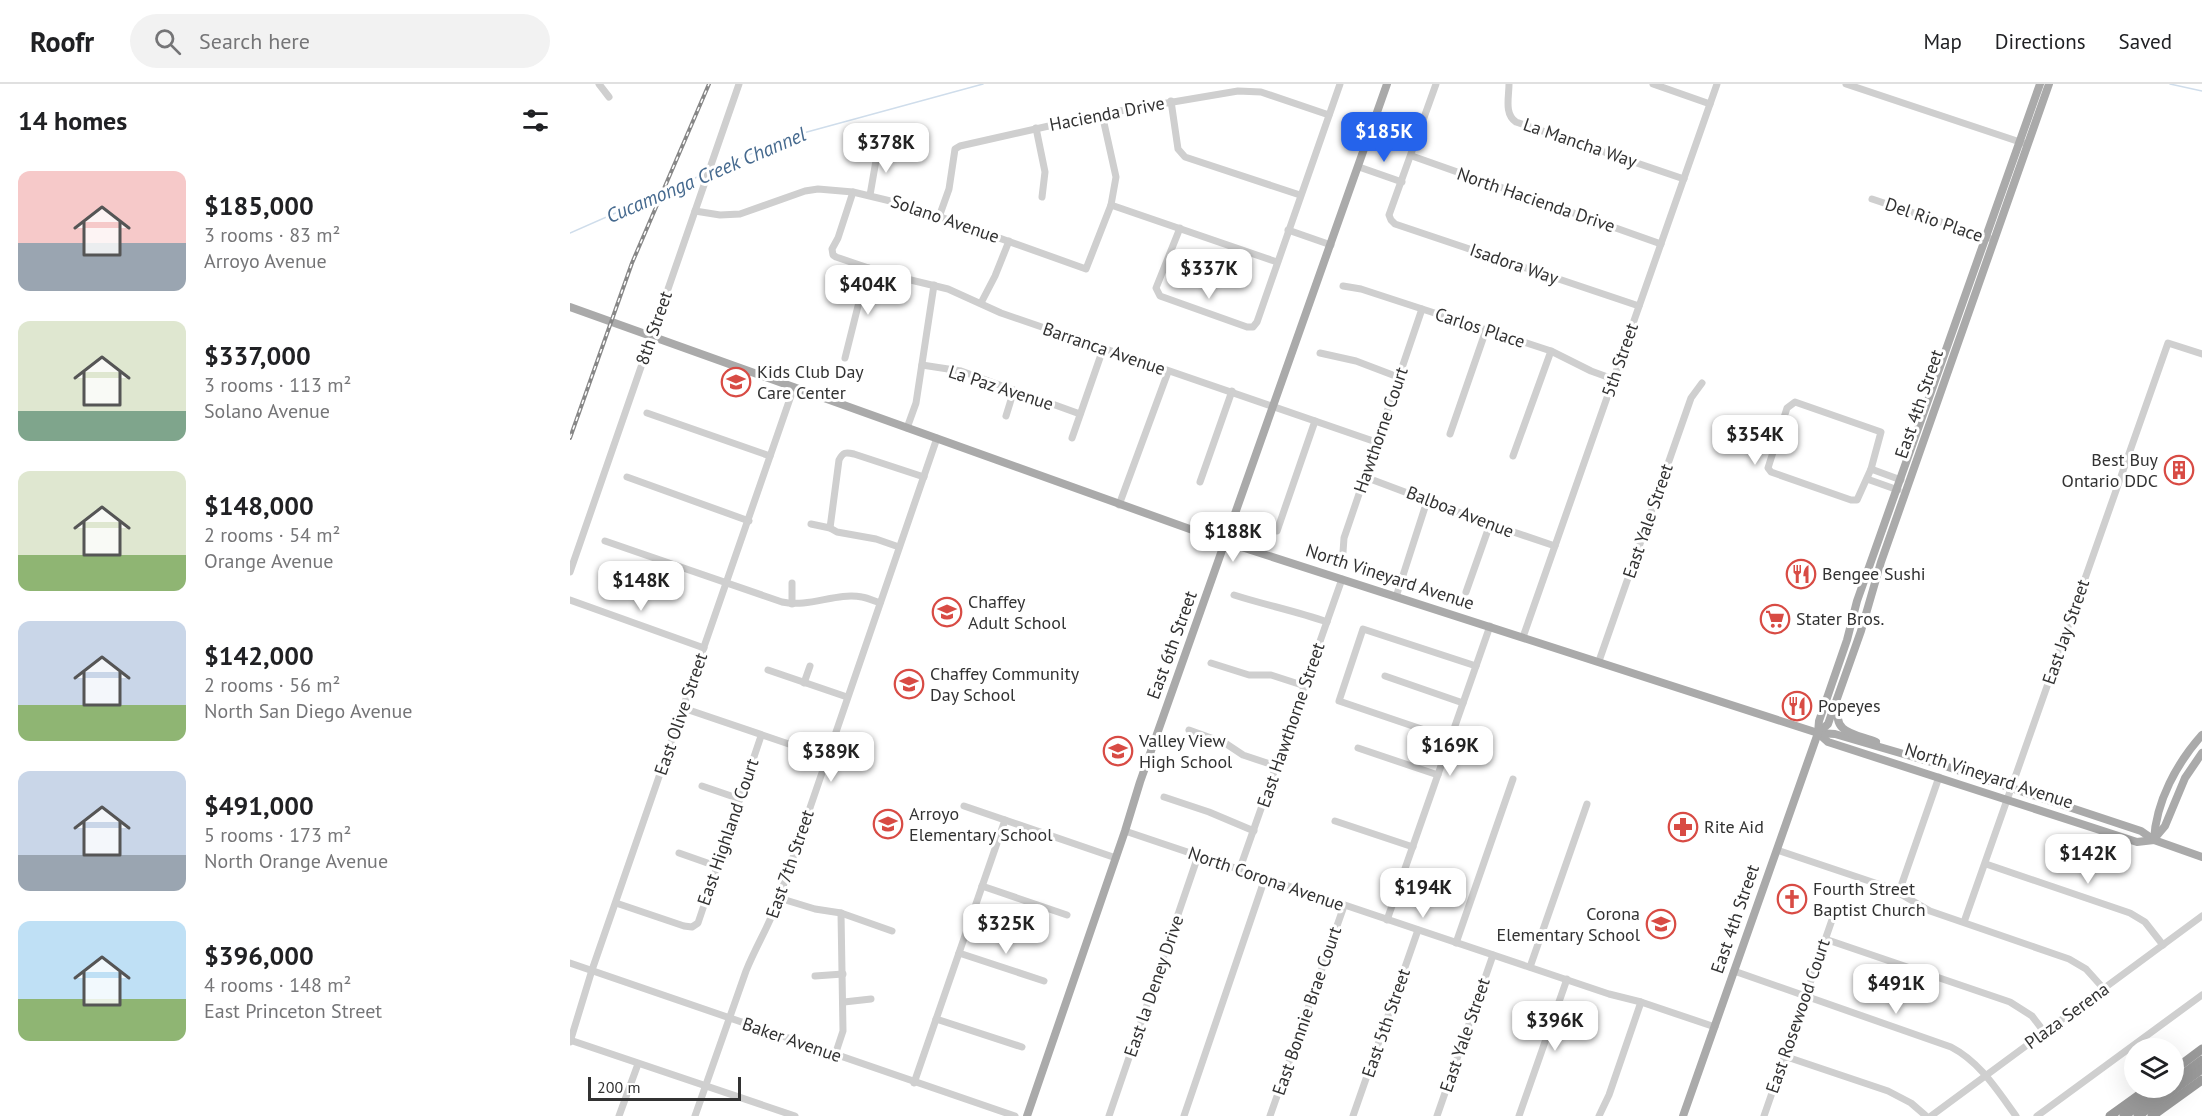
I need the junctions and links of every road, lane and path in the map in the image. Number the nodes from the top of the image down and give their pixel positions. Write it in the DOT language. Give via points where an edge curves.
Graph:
graph roads {
  1 [pos="599,84"];
  2 [pos="739,84"];
  3 [pos="1340,84"];
  4 [pos="1387,84"];
  5 [pos="1436,84"];
  6 [pos="1509,84"];
  7 [pos="1653,84"];
  8 [pos="1717,84"];
  9 [pos="1846,84"];
  10 [pos="2040,84"];
  11 [pos="2049,84"];
  12 [pos="609,97"];
  13 [pos="1171,101"];
  14 [pos="1710,104"];
  15 [pos="1102,114"];
  16 [pos="1329,115"];
  17 [pos="1036,128"];
  18 [pos="2024,144"];
  19 [pos="878,149"];
  20 [pos="1412,156"];
  21 [pos="1359,167"];
  22 [pos="1684,179"];
  23 [pos="1402,182"];
  24 [pos="853,192"];
  25 [pos="870,195"];
  26 [pos="1300,195"];
  27 [pos="1042,197"];
  28 [pos="1872,199"];
  29 [pos="1111,205"];
  30 [pos="695,211"];
  31 [pos="939,217"];
  32 [pos="1180,228"];
  33 [pos="1288,230"];
  34 [pos="1986,237"];
  35 [pos="1995,240"];
  36 [pos="1009,241"];
  37 [pos="1661,244"];
  38 [pos="1331,245"];
  39 [pos="1276,262"];
  40 [pos="869,268"];
  41 [pos="934,285"];
  42 [pos="1343,286"];
  43 [pos="981,303"];
  44 [pos="1639,306"];
  45 [pos="570,307"];
  46 [pos="1422,309"];
  47 [pos="1486,330"];
  48 [pos="650,337"];
  49 [pos="1103,349"];
  50 [pos="1551,351"];
  51 [pos="1320,353"];
  52 [pos="2202,354"];
  53 [pos="845,358"];
  54 [pos="922,365"];
  55 [pos="1168,372"];
  56 [pos="1398,377"];
  57 [pos="1613,379"];
  58 [pos="1702,383"];
  59 [pos="794,387"];
  60 [pos="1014,390"];
  61 [pos="1232,391"];
  62 [pos="1274,405"];
  63 [pos="647,413"];
  64 [pos="1080,414"];
  65 [pos="1006,416"];
  66 [pos="1315,421"];
  67 [pos="907,428"];
  68 [pos="1450,434"];
  69 [pos="937,438"];
  70 [pos="1072,438"];
  71 [pos="1376,442"];
  72 [pos="770,456"];
  73 [pos="1513,456"];
  74 [pos="1871,469"];
  75 [pos="627,477"];
  76 [pos="924,477"];
  77 [pos="1365,477"];
  78 [pos="1867,479"];
  79 [pos="1901,480"];
  80 [pos="1200,482"];
  81 [pos="1898,490"];
  82 [pos="1427,501"];
  83 [pos="1119,505"];
  84 [pos="749,521"];
  85 [pos="811,524"];
  86 [pos="1490,524"];
  87 [pos="830,528"];
  88 [pos="1277,531"];
  89 [pos="605,541"];
  90 [pos="1226,542"];
  91 [pos="1555,546"];
  92 [pos="899,547"];
  93 [pos="1343,552"];
  94 [pos="570,572"];
  95 [pos="1342,579"];
  96 [pos="792,583"];
  97 [pos="726,584"];
  98 [pos="1466,592"];
  99 [pos="1234,595"];
  100 [pos="1396,597"];
  101 [pos="570,600"];
  102 [pos="880,603"];
  103 [pos="792,604"];
  104 [pos="1327,622"];
  105 [pos="1490,626"];
  106 [pos="1523,637"];
  107 [pos="1859,639"];
  108 [pos="704,648"];
  109 [pos="1599,661"];
  110 [pos="1211,663"];
  111 [pos="810,666"];
  112 [pos="1476,666"];
  113 [pos="768,670"];
  114 [pos="1385,676"];
  115 [pos="804,683"];
  116 [pos="1305,686"];
  117 [pos="847,697"];
  118 [pos="1463,703"];
  119 [pos="682,708"];
  120 [pos="1189,730"];
  121 [pos="1818,733"];
  122 [pos="761,735"];
  123 [pos="2202,735"];
  124 [pos="1450,739"];
  125 [pos="1358,748"];
  126 [pos="1882,749"];
  127 [pos="2202,753"];
  128 [pos="827,757"];
  129 [pos="1892,762"];
  130 [pos="1276,766"];
  131 [pos="1945,766"];
  132 [pos="1438,775"];
  133 [pos="1939,777"];
  134 [pos="1513,779"];
  135 [pos="702,786"];
  136 [pos="2012,788"];
  137 [pos="1164,797"];
  138 [pos="740,799"];
  139 [pos="2008,799"];
  140 [pos="1587,804"];
  141 [pos="964,806"];
  142 [pos="1005,820"];
  143 [pos="1335,821"];
  144 [pos="1125,831"];
  145 [pos="1254,831"];
  146 [pos="2154,840"];
  147 [pos="1413,847"];
  148 [pos="1777,850"];
  149 [pos="679,853"];
  150 [pos="1198,856"];
  151 [pos="2202,857"];
  152 [pos="1116,858"];
  153 [pos="1986,864"];
  154 [pos="716,866"];
  155 [pos="1239,870"];
  156 [pos="1264,878"];
  157 [pos="982,886"];
  158 [pos="1899,892"];
  159 [pos="779,898"];
  160 [pos="616,903"];
  161 [pos="1344,906"];
  162 [pos="841,913"];
  163 [pos="1066,915"];
  164 [pos="2202,916"];
  165 [pos="1833,917"];
  166 [pos="1387,920"];
  167 [pos="1964,922"];
  168 [pos="1418,930"];
  169 [pos="892,931"];
  170 [pos="1825,939"];
  171 [pos="1456,943"];
  172 [pos="2163,945"];
  173 [pos="959,953"];
  174 [pos="1493,955"];
  175 [pos="570,963"];
  176 [pos="1530,967"];
  177 [pos="592,970"];
  178 [pos="1734,971"];
  179 [pos="843,974"];
  180 [pos="815,976"];
  181 [pos="1567,979"];
  182 [pos="1044,981"];
  183 [pos="2104,989"];
  184 [pos="2202,994"];
  185 [pos="1805,996"];
  186 [pos="871,999"];
  187 [pos="844,1002"];
  188 [pos="1641,1002"];
  189 [pos="729,1018"];
  190 [pos="936,1019"];
  191 [pos="1715,1027"];
  192 [pos="2045,1033"];
  193 [pos="570,1041"];
  194 [pos="2202,1042"];
  195 [pos="1022,1047"];
  196 [pos="2202,1049"];
  197 [pos="835,1055"];
  198 [pos="1784,1056"];
  199 [pos="2184,1060"];
  200 [pos="2202,1060"];
  201 [pos="2184,1062"];
  202 [pos="638,1064"];
  203 [pos="2202,1069"];
  204 [pos="2184,1074"];
  205 [pos="1987,1076"];
  206 [pos="2202,1080"];
  207 [pos="914,1083"];
  208 [pos="705,1087"];
  209 [pos="2202,1088"];
  210 [pos="2187,1091"];
  211 [pos="2135,1098"];
  212 [pos="2150,1098"];
  213 [pos="619,1116"];
  214 [pos="695,1116"];
  215 [pos="795,1116"];
  216 [pos="1015,1116"];
  217 [pos="1027,1116"];
  218 [pos="1109,1116"];
  219 [pos="1184,1116"];
  220 [pos="1270,1116"];
  221 [pos="1353,1116"];
  222 [pos="1437,1116"];
  223 [pos="1519,1116"];
  224 [pos="1599,1116"];
  225 [pos="1683,1116"];
  226 [pos="1765,1116"];
  227 [pos="1926,1116"];
  228 [pos="1931,1116"];
  229 [pos="2016,1116"];
  230 [pos="2037,1116"];
  231 [pos="2110,1116"];
  232 [pos="2124,1116"];
  233 [pos="2138,1116"];
  234 [pos="2152,1116"];
  1 -- 12 [label="street"];
  2 -- 30 [label="street, 8th Street"];
  3 -- 16 [label="street"];
  4 -- 21 [label="main road, East 6th Street"];
  5 -- 20 [label="street"];
  6 -- 22 [label="street, La Mancha Way" via="1508,112 1516,122"];
  7 -- 14 [label="street"];
  8 -- 14 [label="street, 5th Street"];
  9 -- 18 [label="street"];
  10 -- 18 [label="main road, East 4th Street"];
  11 -- 18 [label="main road, East 4th Street"];
  13 -- 15 [label="street, Hacienda Drive"];
  13 -- 16 [label="street, Hacienda Drive" via="1220,93 1261,92"];
  13 -- 26 [label="street" via="1178,149 1185,157"];
  14 -- 22 [label="street, 5th Street"];
  15 -- 17 [label="street, Hacienda Drive"];
  15 -- 29 [label="street" via="1116,177"];
  16 -- 26 [label="street"];
  17 -- 27 [label="street" via="1045,172"];
  17 -- 31 [label="street, Hacienda Drive" via="955,149"];
  18 -- 34 [label="main road, East 4th Street"];
  18 -- 35 [label="main road, East 4th Street"];
  19 -- 25 [label="street"];
  20 -- 23 [label="street"];
  20 -- 37 [label="street, North Hacienda Drive"];
  21 -- 23 [label="street"];
  21 -- 38 [label="main road, East 6th Street"];
  22 -- 37 [label="street, 5th Street"];
  23 -- 44 [label="street, Isadora Way" via="1389,215 1395,224"];
  24 -- 25 [label="street, Solano Avenue"];
  24 -- 30 [label="street, Solano Avenue" via="805,191 740,214"];
  24 -- 40 [label="street, Barranca Avenue" via="833,255"];
  25 -- 31 [label="street, Solano Avenue"];
  26 -- 33 [label="street"];
  28 -- 34 [label="street, Del Rio Place"];
  29 -- 32 [label="street"];
  29 -- 36 [label="street, Solano Avenue" via="1086,268"];
  30 -- 48 [label="street, 8th Street"];
  31 -- 36 [label="street, Solano Avenue"];
  32 -- 39 [label="street"];
  32 -- 39 [label="street" via="1156,288 1160,296 1247,327 1257,322"];
  33 -- 38 [label="street"];
  33 -- 39 [label="street"];
  34 -- 35 [label="street, Del Rio Place"];
  34 -- 79 [label="main road, East 4th Street"];
  35 -- 107 [label="main road, East 4th Street" via="1881,562"];
  36 -- 43 [label="street"];
  37 -- 44 [label="street, 5th Street"];
  38 -- 62 [label="main road, East 6th Street"];
  40 -- 41 [label="street, Barranca Avenue"];
  40 -- 53 [label="street"];
  41 -- 43 [label="street, Barranca Avenue"];
  41 -- 54 [label="street"];
  42 -- 46 [label="street, Carlos Place"];
  43 -- 49 [label="street, Barranca Avenue"];
  44 -- 57 [label="street, 5th Street"];
  45 -- 48 [label="main road, North Vineyard Avenue"];
  46 -- 47 [label="street, Carlos Place"];
  46 -- 56 [label="street, Hawthorne Court"];
  47 -- 50 [label="street, Carlos Place"];
  47 -- 68 [label="street"];
  48 -- 59 [label="main road, North Vineyard Avenue"];
  48 -- 94 [label="street, 8th Street"];
  49 -- 55 [label="street, Barranca Avenue"];
  49 -- 64 [label="street"];
  50 -- 57 [label="street, Carlos Place"];
  50 -- 73 [label="street"];
  51 -- 56 [label="street"];
  52 -- 136 [label="street, East Jay Street" via="2168,343"];
  54 -- 60 [label="street, La Paz Avenue" via="961,371"];
  54 -- 67 [label="street"];
  55 -- 61 [label="street, Barranca Avenue"];
  55 -- 83 [label="street"];
  56 -- 71 [label="street, Hawthorne Court"];
  57 -- 91 [label="street, 5th Street"];
  58 -- 109 [label="street, East Yale Street" via="1691,398"];
  59 -- 67 [label="main road, North Vineyard Avenue"];
  59 -- 72 [label="street, East Olive Street"];
  60 -- 64 [label="street, La Paz Avenue"];
  60 -- 65 [label="street"];
  61 -- 62 [label="street, Barranca Avenue"];
  61 -- 80 [label="street"];
  62 -- 66 [label="street, Barranca Avenue"];
  62 -- 90 [label="main road, East 6th Street"];
  63 -- 72 [label="street"];
  64 -- 70 [label="street"];
  66 -- 71 [label="street, Barranca Avenue"];
  66 -- 88 [label="street"];
  67 -- 69 [label="main road, North Vineyard Avenue"];
  69 -- 76 [label="street, East 7th Street"];
  69 -- 83 [label="main road, North Vineyard Avenue"];
  71 -- 77 [label="street, Hawthorne Court"];
  72 -- 84 [label="street, East Olive Street"];
  74 -- 78 [label="street"];
  74 -- 78 [label="street" via="1881,432 1795,402 1787,408 1767,465 1771,472 1854,501"];
  74 -- 79 [label="street"];
  75 -- 84 [label="street"];
  76 -- 87 [label="street" via="847,452 842,454"];
  76 -- 92 [label="street, East 7th Street"];
  77 -- 82 [label="street, Balboa Avenue"];
  77 -- 93 [label="street, Hawthorne Court"];
  78 -- 81 [label="street"];
  79 -- 81 [label="main road, East 4th Street"];
  81 -- 121 [label="main road, East 4th Street" via="1851,619"];
  82 -- 86 [label="street, Balboa Avenue"];
  82 -- 100 [label="street"];
  83 -- 90 [label="main road, North Vineyard Avenue"];
  84 -- 97 [label="street, East Olive Street"];
  85 -- 87 [label="street"];
  86 -- 91 [label="street, Balboa Avenue"];
  86 -- 98 [label="street"];
  87 -- 92 [label="street"];
  89 -- 97 [label="street"];
  90 -- 95 [label="main road, North Vineyard Avenue"];
  90 -- 144 [label="main road, East 6th Street"];
  91 -- 106 [label="street, 5th Street"];
  92 -- 102 [label="street, East 7th Street"];
  95 -- 100 [label="main road, North Vineyard Avenue"];
  95 -- 104 [label="street, East Hawthorne Street"];
  96 -- 103 [label="street"];
  97 -- 103 [label="street"];
  97 -- 108 [label="street, East Olive Street"];
  99 -- 104 [label="street"];
  100 -- 105 [label="main road, North Vineyard Avenue"];
  101 -- 108 [label="street"];
  102 -- 103 [label="street" via="842,597"];
  102 -- 117 [label="street, East 7th Street"];
  104 -- 116 [label="street, East Hawthorne Street"];
  105 -- 106 [label="main road, North Vineyard Avenue"];
  105 -- 112 [label="street"];
  106 -- 109 [label="main road, North Vineyard Avenue"];
  107 -- 121 [label="main road, East 4th Street" via="1828,724"];
  107 -- 126 [label="main road" via="1837,722 1840,728 1876,742"];
  108 -- 119 [label="street, East Olive Street"];
  109 -- 121 [label="main road, North Vineyard Avenue"];
  110 -- 116 [label="street"];
  111 -- 115 [label="street"];
  112 -- 118 [label="street"];
  112 -- 124 [label="street" via="1363,629 1339,701"];
  113 -- 115 [label="street"];
  114 -- 118 [label="street"];
  115 -- 117 [label="street"];
  116 -- 130 [label="street, East Hawthorne Street"];
  117 -- 128 [label="street, East 7th Street"];
  118 -- 124 [label="street"];
  119 -- 122 [label="street"];
  119 -- 160 [label="street, East Olive Street"];
  120 -- 130 [label="street"];
  121 -- 126 [label="main road, North Vineyard Avenue" via="1835,734"];
  121 -- 129 [label="main road, North Vineyard Avenue" via="1828,742"];
  121 -- 148 [label="main road, East 4th Street"];
  122 -- 128 [label="street"];
  122 -- 138 [label="street, East Highland Court"];
  123 -- 146 [label="main road" via="2169,785 2155,822"];
  124 -- 132 [label="street"];
  125 -- 132 [label="street"];
  126 -- 131 [label="main road, North Vineyard Avenue"];
  127 -- 146 [label="main road"];
  128 -- 159 [label="street, East 7th Street"];
  129 -- 131 [label="main road"];
  129 -- 133 [label="main road, North Vineyard Avenue"];
  130 -- 145 [label="street, East Hawthorne Street"];
  131 -- 136 [label="main road, North Vineyard Avenue"];
  132 -- 147 [label="street"];
  133 -- 139 [label="main road, North Vineyard Avenue"];
  133 -- 158 [label="street"];
  134 -- 171 [label="street"];
  135 -- 138 [label="street"];
  136 -- 139 [label="street, East Jay Street"];
  136 -- 146 [label="main road, North Vineyard Avenue" via="2141,831"];
  137 -- 145 [label="street"];
  138 -- 154 [label="street, East Highland Court"];
  139 -- 146 [label="main road, North Vineyard Avenue" via="2137,842"];
  139 -- 153 [label="street, East Jay Street"];
  140 -- 176 [label="street"];
  141 -- 142 [label="street"];
  142 -- 152 [label="street"];
  142 -- 157 [label="street"];
  143 -- 147 [label="street"];
  144 -- 150 [label="street, North Corona Avenue"];
  144 -- 152 [label="main road, East 6th Street"];
  145 -- 155 [label="street, East Hawthorne Street"];
  146 -- 151 [label="main road, North Vineyard Avenue"];
  147 -- 166 [label="street"];
  148 -- 158 [label="street"];
  148 -- 178 [label="main road, East 4th Street"];
  149 -- 154 [label="street"];
  150 -- 155 [label="street, North Corona Avenue"];
  150 -- 218 [label="street, East la Deney Drive"];
  152 -- 217 [label="main road, East 6th Street"];
  153 -- 167 [label="street, East Jay Street"];
  153 -- 172 [label="street" via="2130,913 2145,922"];
  154 -- 160 [label="street, East Highland Court" via="698,923 692,927"];
  155 -- 156 [label="street, North Corona Avenue"];
  156 -- 161 [label="street, North Corona Avenue"];
  156 -- 219 [label="street"];
  157 -- 163 [label="street"];
  157 -- 173 [label="street"];
  158 -- 167 [label="street" via="1924,908"];
  159 -- 162 [label="street"];
  159 -- 189 [label="street, East 7th Street"];
  160 -- 177 [label="street, East Olive Street"];
  161 -- 166 [label="street, North Corona Avenue"];
  161 -- 220 [label="street, East Bonnie Brae Court"];
  162 -- 169 [label="street"];
  162 -- 179 [label="street"];
  164 -- 172 [label="street, Plaza Serena"];
  165 -- 170 [label="street, East Rosewood Court"];
  166 -- 168 [label="street, North Corona Avenue"];
  167 -- 183 [label="street" via="2069,959 2086,969"];
  168 -- 171 [label="street, North Corona Avenue"];
  168 -- 221 [label="street, East 5th Street"];
  170 -- 185 [label="street, East Rosewood Court"];
  170 -- 192 [label="street" via="2010,1002 2032,1016"];
  171 -- 174 [label="street, North Corona Avenue"];
  172 -- 183 [label="street, Plaza Serena"];
  173 -- 182 [label="street"];
  173 -- 190 [label="street"];
  174 -- 176 [label="street, North Corona Avenue"];
  174 -- 222 [label="street, East Yale Street"];
  175 -- 177 [label="street, Baker Avenue"];
  176 -- 181 [label="street, North Corona Avenue"];
  177 -- 189 [label="street, Baker Avenue"];
  177 -- 193 [label="street, East Olive Street"];
  178 -- 185 [label="street"];
  178 -- 191 [label="main road, East 4th Street"];
  179 -- 180 [label="street"];
  179 -- 187 [label="street"];
  181 -- 188 [label="street, North Corona Avenue"];
  181 -- 223 [label="street"];
  183 -- 192 [label="street, Plaza Serena"];
  184 -- 230 [label="street"];
  185 -- 198 [label="street, East Rosewood Court"];
  185 -- 205 [label="street" via="1951,1047"];
  186 -- 187 [label="street"];
  187 -- 197 [label="street" via="843,1031"];
  188 -- 191 [label="street, North Corona Avenue"];
  188 -- 224 [label="street"];
  189 -- 197 [label="street, Baker Avenue"];
  189 -- 208 [label="street, East 7th Street"];
  190 -- 195 [label="street"];
  190 -- 207 [label="street"];
  191 -- 225 [label="main road, East 4th Street"];
  192 -- 205 [label="street, Plaza Serena"];
  193 -- 202 [label="street"];
  194 -- 199 [label="highway"];
  196 -- 201 [label="highway"];
  197 -- 207 [label="street, Baker Avenue"];
  198 -- 226 [label="street, East Rosewood Court"];
  198 -- 227 [label="street" via="1888,1090"];
  200 -- 204 [label="highway"];
  202 -- 208 [label="street"];
  202 -- 213 [label="street"];
  203 -- 233 [label="highway"];
  205 -- 228 [label="street, Plaza Serena"];
  205 -- 229 [label="street"];
  206 -- 210 [label="highway"];
  207 -- 216 [label="street, Baker Avenue"];
  208 -- 214 [label="street, East 7th Street"];
  208 -- 215 [label="street"];
  209 -- 210 [label="highway"];
  210 -- 234 [label="highway"];
  211 -- 231 [label="highway"];
  212 -- 232 [label="highway"];
}
